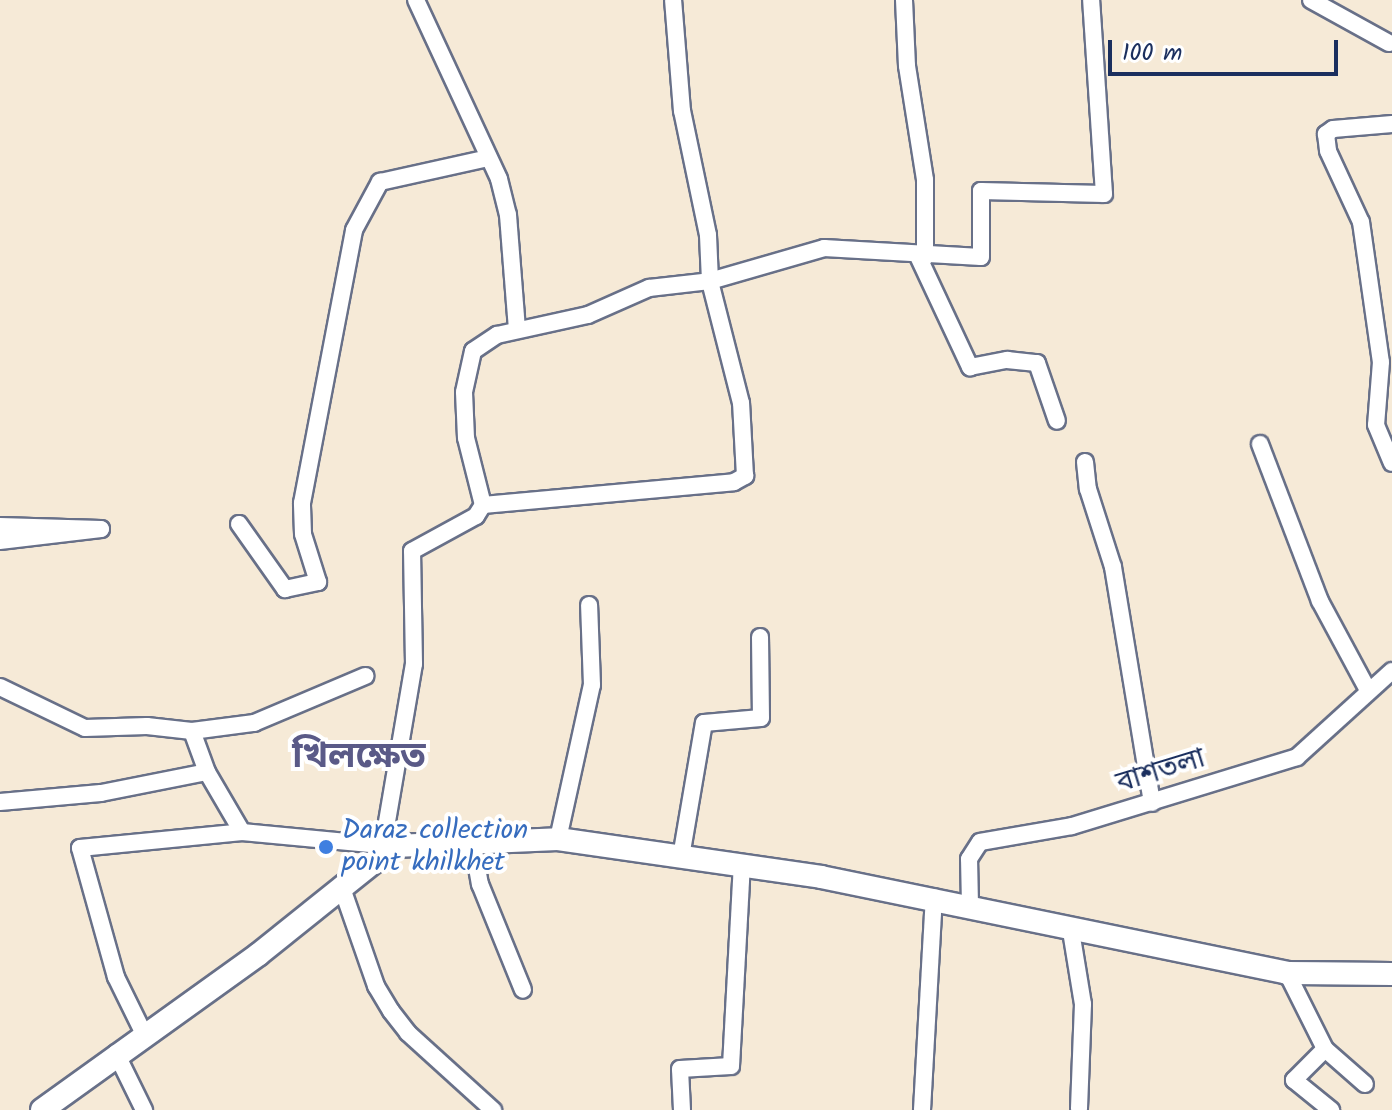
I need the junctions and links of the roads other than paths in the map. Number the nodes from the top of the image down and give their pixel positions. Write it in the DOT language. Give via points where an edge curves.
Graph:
graph roads {
  1 [pos="416,0"];
  2 [pos="673,0"];
  3 [pos="904,0"];
  4 [pos="1091,0"];
  5 [pos="1311,0"];
  6 [pos="1389,43"];
  7 [pos="1392,124"];
  8 [pos="488,158"];
  9 [pos="921,257"];
  10 [pos="710,281"];
  11 [pos="517,329"];
  12 [pos="1057,421"];
  13 [pos="1260,444"];
  14 [pos="1085,462"];
  15 [pos="1392,463"];
  16 [pos="483,505"];
  17 [pos="239,524"];
  18 [pos="0,526"];
  19 [pos="0,538"];
  20 [pos="589,605"];
  21 [pos="760,637"];
  22 [pos="1392,671"];
  23 [pos="365,676"];
  24 [pos="0,687"];
  25 [pos="1368,690"];
  26 [pos="192,731"];
  27 [pos="207,772"];
  28 [pos="0,802"];
  29 [pos="1152,803"];
  30 [pos="242,832"];
  31 [pos="558,839"];
  32 [pos="473,845"];
  33 [pos="388,846"];
  34 [pos="681,857"];
  35 [pos="742,865"];
  36 [pos="343,891"];
  37 [pos="934,897"];
  38 [pos="970,905"];
  39 [pos="1071,931"];
  40 [pos="1287,973"];
  41 [pos="1392,974"];
  42 [pos="523,990"];
  43 [pos="144,1034"];
  44 [pos="1325,1049"];
  45 [pos="116,1053"];
  46 [pos="1365,1084"];
  47 [pos="1079,1109"];
  48 [pos="42,1110"];
  49 [pos="144,1110"];
  50 [pos="493,1110"];
  51 [pos="682,1110"];
  52 [pos="922,1110"];
  53 [pos="1331,1110"];
  1 -- 8 [label="street"];
  2 -- 10 [label="street" via="682,111 708,235"];
  3 -- 9 [label="street" via="907,66 925,180"];
  4 -- 9 [label="street" via="1104,194 981,191 983,256"];
  5 -- 6 [label="street"];
  7 -- 15 [label="street" via="1326,134 1328,151 1361,222 1381,362 1376,425"];
  8 -- 11 [label="street" via="508,215"];
  8 -- 17 [label="street" via="380,182 354,230 302,503 303,534 318,582 285,589"];
  9 -- 10 [label="street" via="824,248"];
  9 -- 12 [label="street" via="970,367 1007,360 1037,363"];
  10 -- 11 [label="street" via="649,288 588,315"];
  10 -- 16 [label="street" via="741,403 745,476 734,482"];
  11 -- 16 [label="street" via="473,351 464,392 466,438"];
  13 -- 25 [label="street" via="1320,601"];
  14 -- 29 [label="street" via="1088,489 1113,567"];
  16 -- 33 [label="street" via="476,516 412,551 414,664"];
  18 -- 19 [label="street" via="101,529"];
  20 -- 31 [label="street" via="592,685"];
  21 -- 34 [label="street" via="761,718 704,723"];
  22 -- 25 [label="street, বাশতলা"];
  23 -- 26 [label="street" via="254,723"];
  24 -- 26 [label="street" via="85,728"];
  25 -- 29 [label="street, বাশতলা" via="1297,757"];
  26 -- 27 [label="street"];
  27 -- 28 [label="street" via="101,793"];
  27 -- 30 [label="street"];
  29 -- 38 [label="street, বাশতলা" via="1072,826 980,842 969,859"];
  30 -- 33 [label="street"];
  30 -- 43 [label="street" via="80,848 116,977"];
  31 -- 32 [label="street"];
  31 -- 34 [label="street"];
  32 -- 33 [label="street"];
  32 -- 42 [label="street" via="480,884"];
  33 -- 36 [label="street"];
  34 -- 35 [label="street"];
  35 -- 37 [label="street"];
  35 -- 51 [label="street" via="731,1066 680,1069"];
  36 -- 43 [label="street"];
  36 -- 50 [label="street" via="376,986 391,1011"];
  37 -- 38 [label="street"];
  37 -- 52 [label="street"];
  38 -- 39 [label="street"];
  39 -- 40 [label="street"];
  39 -- 47 [label="street" via="1083,1004"];
  40 -- 41 [label="street"];
  40 -- 44 [label="street"];
  43 -- 45 [label="street"];
  44 -- 46 [label="street"];
  44 -- 53 [label="street" via="1294,1080"];
  45 -- 48 [label="street"];
  45 -- 49 [label="street"];
}
